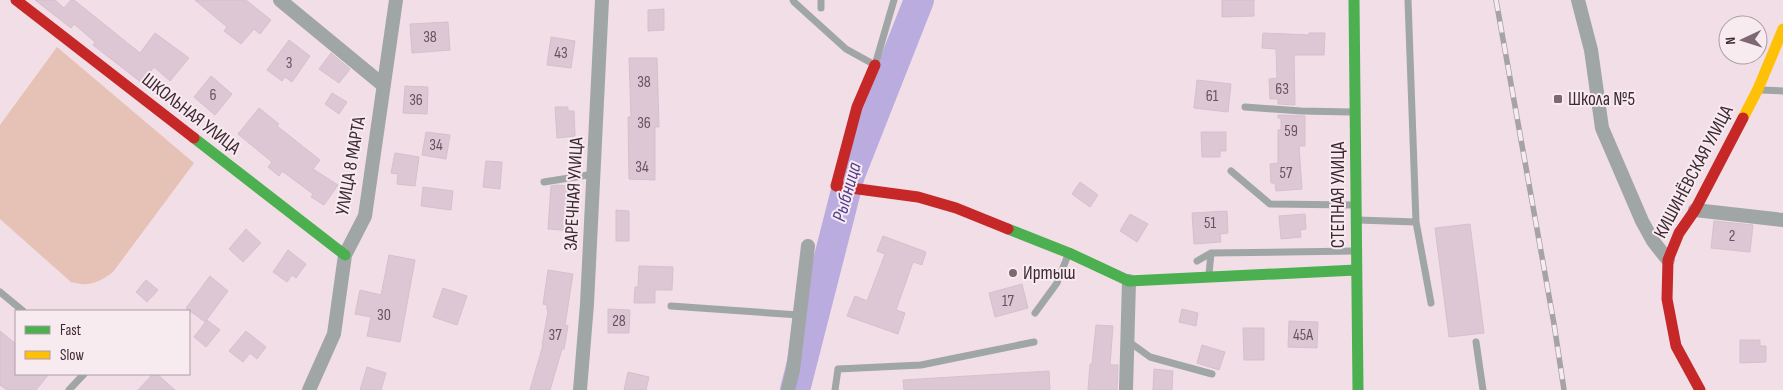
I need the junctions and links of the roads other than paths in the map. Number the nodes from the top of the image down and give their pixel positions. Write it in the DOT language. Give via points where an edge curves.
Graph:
graph roads {
  1 [pos="16,0"];
  2 [pos="280,0"];
  3 [pos="396,0"];
  4 [pos="602,0"];
  5 [pos="793,0"];
  6 [pos="894,0"];
  7 [pos="1354,0"];
  8 [pos="1408,0"];
  9 [pos="1578,0"];
  10 [pos="1783,29"];
  11 [pos="875,65"];
  12 [pos="383,85"];
  13 [pos="1758,89"];
  14 [pos="1783,91"];
  15 [pos="1245,107"];
  16 [pos="1355,112"];
  17 [pos="1231,171"];
  18 [pos="594,174"];
  19 [pos="544,182"];
  20 [pos="1356,205"];
  21 [pos="1695,210"];
  22 [pos="1355,220"];
  23 [pos="1783,220"];
  24 [pos="1416,222"];
  25 [pos="808,246"];
  26 [pos="1356,251"];
  27 [pos="1069,253"];
  28 [pos="1211,253"];
  29 [pos="345,255"];
  30 [pos="1668,260"];
  31 [pos="1197,261"];
  32 [pos="1356,270"];
  33 [pos="1208,277"];
  34 [pos="1129,281"];
  35 [pos="0,292"];
  36 [pos="1431,303"];
  37 [pos="671,306"];
  38 [pos="22,310"];
  39 [pos="1035,313"];
  40 [pos="799,315"];
  41 [pos="1128,341"];
  42 [pos="1034,342"];
  43 [pos="1476,342"];
  44 [pos="1212,374"];
  45 [pos="83,375"];
  46 [pos="69,390"];
  47 [pos="309,390"];
  48 [pos="580,390"];
  49 [pos="788,390"];
  50 [pos="835,390"];
  51 [pos="1126,390"];
  52 [pos="1358,390"];
  53 [pos="1483,390"];
  54 [pos="1700,390"];
  1 -- 29 [label="street, ШКОЛЬНАЯ УЛИЦА"];
  2 -- 12 [label="street"];
  3 -- 12 [label="street, УЛИЦА 8 МАРТА"];
  4 -- 18 [label="street, ЗАРЕЧНАЯ УЛИЦА"];
  5 -- 11 [label="lane" via="846,49"];
  6 -- 11 [label="lane"];
  7 -- 16 [label="street, СТЕПНАЯ УЛИЦА"];
  8 -- 24 [label="lane"];
  9 -- 30 [label="street" via="1592,50 1602,128 1642,220"];
  10 -- 13 [label="street, КИШИНЁВСКАЯ УЛИЦА"];
  11 -- 27 [label="street" via="857,107 836,186 918,198 956,208"];
  12 -- 29 [label="street, УЛИЦА 8 МАРТА" via="365,216"];
  13 -- 14 [label="lane"];
  13 -- 21 [label="street, КИШИНЁВСКАЯ УЛИЦА"];
  15 -- 16 [label="lane"];
  16 -- 20 [label="street, СТЕПНАЯ УЛИЦА"];
  17 -- 20 [label="lane" via="1270,204"];
  18 -- 19 [label="lane"];
  18 -- 48 [label="street, ЗАРЕЧНАЯ УЛИЦА"];
  20 -- 22 [label="street, СТЕПНАЯ УЛИЦА"];
  21 -- 23 [label="street"];
  21 -- 30 [label="street, КИШИНЁВСКАЯ УЛИЦА" via="1679,233"];
  22 -- 24 [label="lane"];
  22 -- 26 [label="street, СТЕПНАЯ УЛИЦА"];
  24 -- 36 [label="lane"];
  25 -- 40 [label="street"];
  26 -- 28 [label="lane"];
  26 -- 32 [label="street, СТЕПНАЯ УЛИЦА"];
  27 -- 34 [label="street"];
  27 -- 39 [label="lane" via="1057,283"];
  28 -- 31 [label="lane"];
  28 -- 33 [label="lane"];
  29 -- 47 [label="street, УЛИЦА 8 МАРТА" via="334,334"];
  30 -- 54 [label="street, КИШИНЁВСКАЯ УЛИЦА" via="1666,299 1676,346"];
  32 -- 33 [label="street"];
  32 -- 52 [label="street, СТЕПНАЯ УЛИЦА"];
  33 -- 34 [label="street"];
  34 -- 41 [label="street"];
  35 -- 38 [label="lane"];
  37 -- 40 [label="lane"];
  40 -- 49 [label="street"];
  41 -- 44 [label="lane" via="1150,357"];
  41 -- 51 [label="street"];
  42 -- 50 [label="lane" via="921,365 838,369"];
  43 -- 53 [label="lane"];
  45 -- 46 [label="lane"];
}
